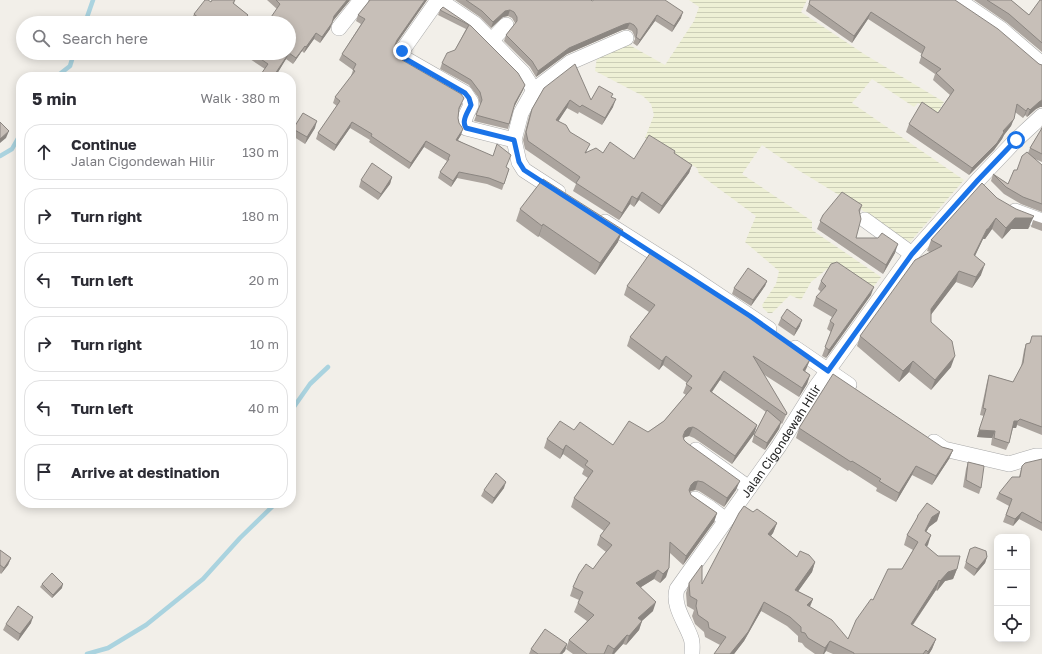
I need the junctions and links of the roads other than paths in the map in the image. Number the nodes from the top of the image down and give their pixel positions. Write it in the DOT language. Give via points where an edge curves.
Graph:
graph roads {
  1 [pos="361,0"];
  2 [pos="439,0"];
  3 [pos="958,0"];
  4 [pos="506,25"];
  5 [pos="339,28"];
  6 [pos="626,38"];
  7 [pos="491,41"];
  8 [pos="1042,64"];
  9 [pos="534,90"];
  10 [pos="1042,116"];
  11 [pos="514,140"];
  12 [pos="572,200"];
  13 [pos="1002,204"];
  14 [pos="592,213"];
  15 [pos="865,220"];
  16 [pos="1042,221"];
  17 [pos="912,254"];
  18 [pos="828,371"];
  19 [pos="860,393"];
  20 [pos="924,436"];
  21 [pos="689,445"];
  22 [pos="1042,456"];
  23 [pos="750,488"];
  24 [pos="695,499"];
  25 [pos="726,520"];
  26 [pos="692,654"];
  1 -- 5 [label="street"];
  2 -- 7 [label="street" via="475,24"];
  2 -- 11 [label="street" via="402,51 402,56 465,93 471,105 465,118 466,128"];
  3 -- 8 [label="street" via="1001,29"];
  4 -- 7 [label="street"];
  6 -- 9 [label="street" via="571,62"];
  7 -- 9 [label="street" via="523,73"];
  9 -- 11 [label="street" via="521,113"];
  10 -- 17 [label="street, Jalan Cigondewah Hilir" via="1016,140 983,185"];
  11 -- 12 [label="street" via="519,162 524,170"];
  13 -- 16 [label="street"];
  14 -- 18 [label="street" via="750,316"];
  15 -- 17 [label="street"];
  17 -- 18 [label="street, Jalan Cigondewah Hilir"];
  18 -- 19 [label="street"];
  18 -- 23 [label="street, Jalan Cigondewah Hilir"];
  20 -- 22 [label="street" via="944,448 1009,464"];
  21 -- 23 [label="street"];
  23 -- 25 [label="street, Jalan Cigondewah Hilir"];
  24 -- 25 [label="street"];
  25 -- 26 [label="street, Jalan Cigondewah Hilir" via="675,595 692,640"];
}
